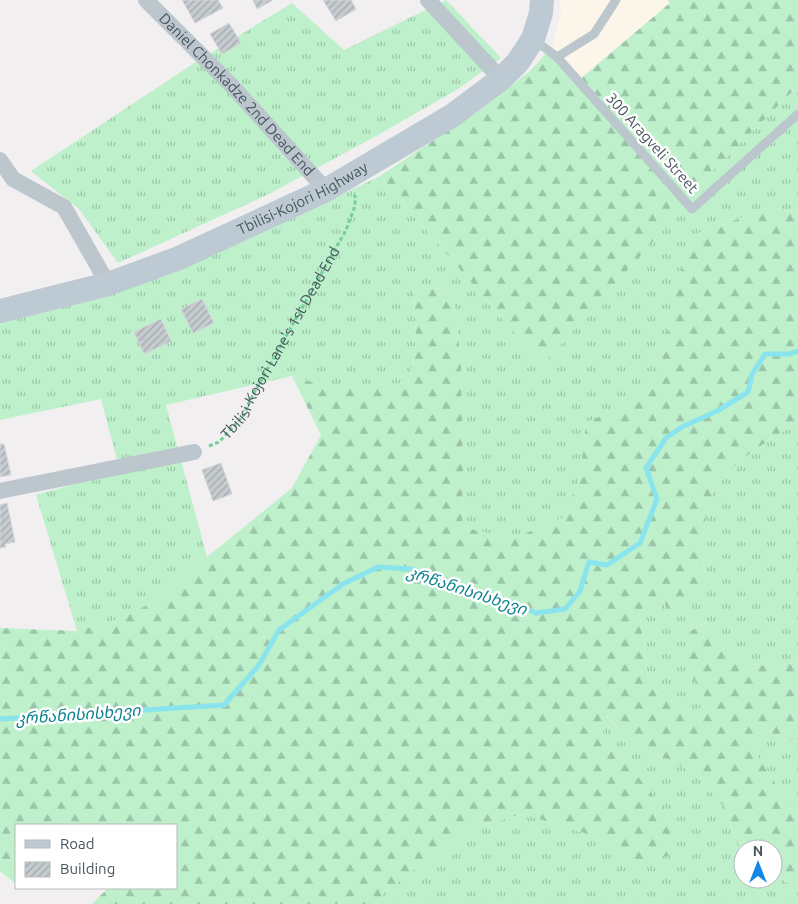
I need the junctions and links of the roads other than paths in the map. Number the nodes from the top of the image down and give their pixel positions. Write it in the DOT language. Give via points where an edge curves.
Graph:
graph roads {
  1 [pos="146,0"];
  2 [pos="428,0"];
  3 [pos="542,0"];
  4 [pos="616,0"];
  5 [pos="533,39"];
  6 [pos="557,57"];
  7 [pos="501,79"];
  8 [pos="798,114"];
  9 [pos="0,160"];
  10 [pos="6,178"];
  11 [pos="326,190"];
  12 [pos="108,284"];
  13 [pos="0,311"];
  14 [pos="194,452"];
  15 [pos="0,491"];
  1 -- 11 [label="street, Daniel Chonkadze 2nd Dead End" via="233,86"];
  2 -- 7 [label="street"];
  3 -- 5 [label="main road, Tbilisi-Kojori Highway"];
  4 -- 6 [label="lane" via="594,34"];
  5 -- 6 [label="lane"];
  5 -- 7 [label="main road, Tbilisi-Kojori Highway" via="518,62"];
  6 -- 8 [label="lane, 300 Aragveli Street" via="692,209"];
  7 -- 11 [label="main road, Tbilisi-Kojori Highway" via="453,115"];
  9 -- 10 [label="street"];
  10 -- 12 [label="street" via="64,207"];
  11 -- 12 [label="main road, Tbilisi-Kojori Highway" via="178,258"];
  12 -- 13 [label="main road, Tbilisi-Kojori Highway"];
  14 -- 15 [label="street"];
}
